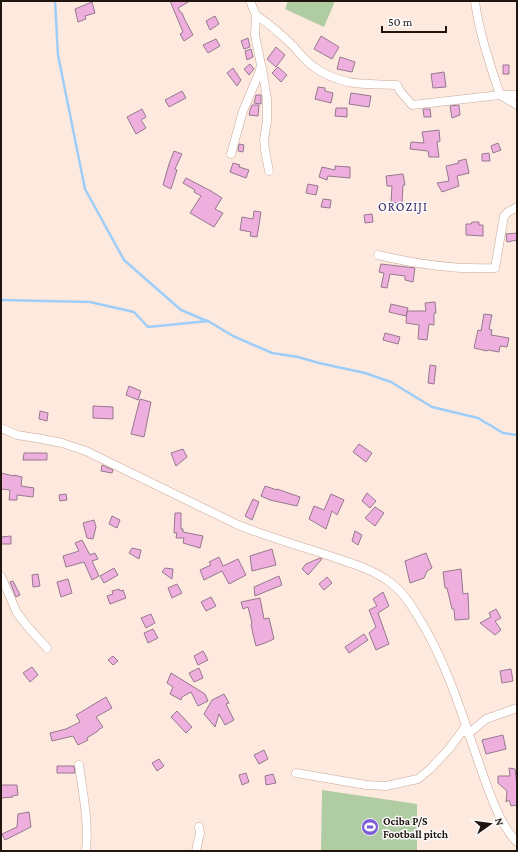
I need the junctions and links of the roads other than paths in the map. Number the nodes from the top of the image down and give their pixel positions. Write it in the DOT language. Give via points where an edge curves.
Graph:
graph roads {
  1 [pos="250,1"];
  2 [pos="475,1"];
  3 [pos="256,15"];
  4 [pos="261,65"];
  5 [pos="500,95"];
  6 [pos="517,95"];
  7 [pos="517,105"];
  8 [pos="232,154"];
  9 [pos="269,171"];
  10 [pos="517,207"];
  11 [pos="378,255"];
  12 [pos="1,428"];
  13 [pos="1,576"];
  14 [pos="47,648"];
  15 [pos="517,708"];
  16 [pos="467,730"];
  17 [pos="79,765"];
  18 [pos="296,774"];
  19 [pos="199,826"];
  20 [pos="517,842"];
  21 [pos="86,851"];
  22 [pos="196,851"];
  1 -- 3 [label="street"];
  2 -- 5 [label="street" via="477,19"];
  3 -- 4 [label="street" via="255,36"];
  3 -- 5 [label="street" via="278,32 314,67 331,76 359,84 397,85 412,105"];
  4 -- 8 [label="street" via="243,111"];
  4 -- 9 [label="street" via="267,99 264,140"];
  5 -- 6 [label="street"];
  5 -- 7 [label="street"];
  10 -- 11 [label="street" via="504,216 495,268 440,267"];
  12 -- 16 [label="street" via="17,435 76,447 236,524 359,566 392,583 406,598 429,634 440,656"];
  13 -- 14 [label="street" via="17,613"];
  15 -- 16 [label="street"];
  16 -- 18 [label="street" via="430,770 418,779 386,786 366,786"];
  16 -- 20 [label="street" via="493,801 505,826"];
  17 -- 21 [label="street" via="87,828"];
  19 -- 22 [label="street"];
}
